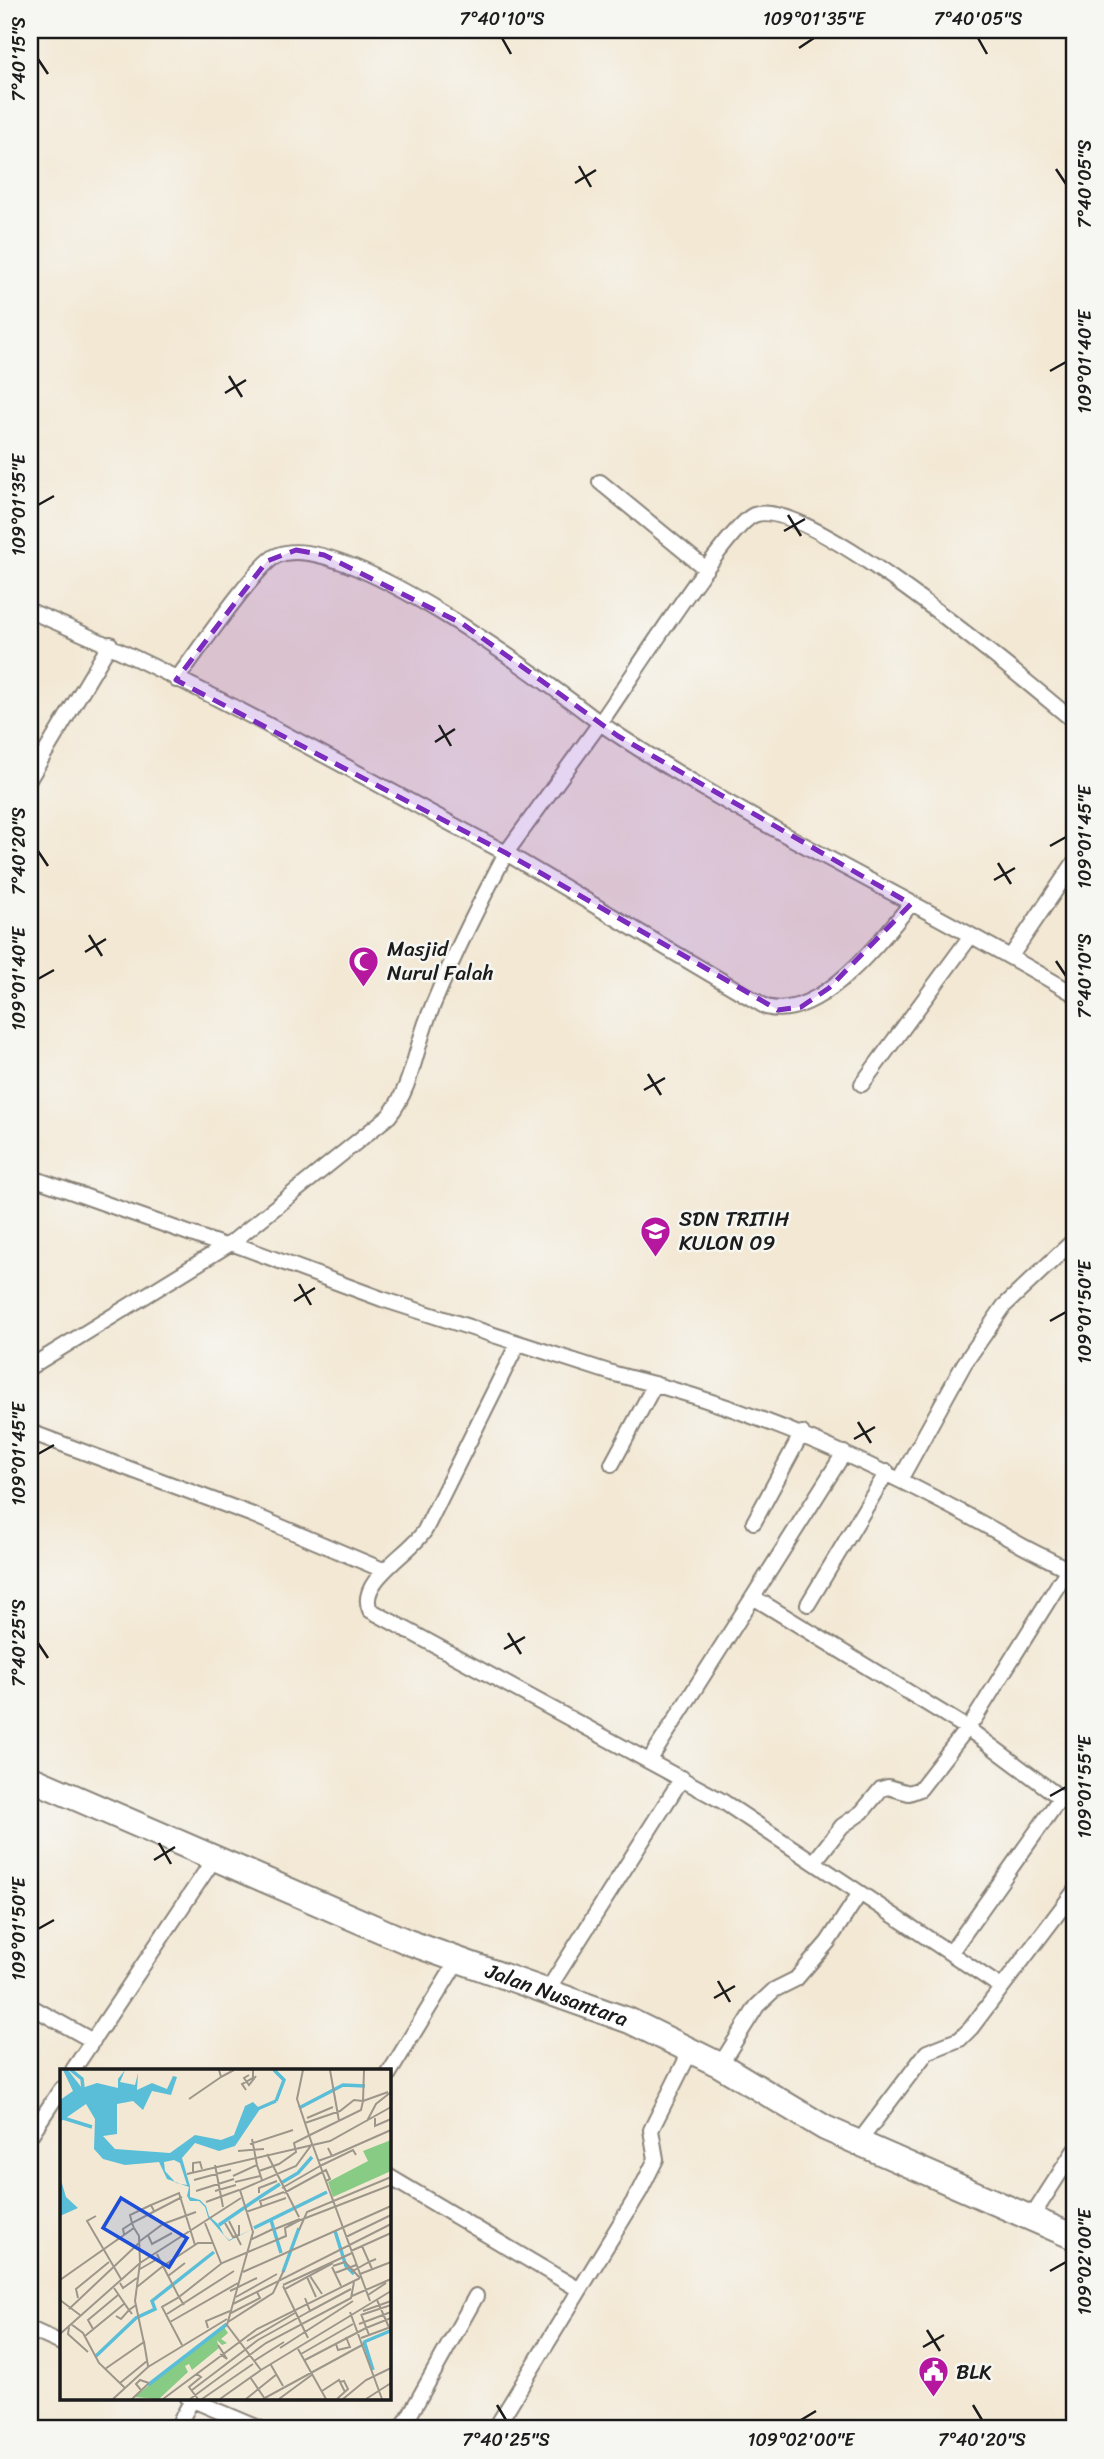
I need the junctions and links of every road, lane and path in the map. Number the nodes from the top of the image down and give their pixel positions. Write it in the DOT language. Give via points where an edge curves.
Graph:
graph roads {
  1 [pos="600,482"];
  2 [pos="706,569"];
  3 [pos="30,611"];
  4 [pos="110,644"];
  5 [pos="176,680"];
  6 [pos="1074,720"];
  7 [pos="600,723"];
  8 [pos="30,778"];
  9 [pos="506,853"];
  10 [pos="1074,863"];
  11 [pos="911,904"];
  12 [pos="970,937"];
  13 [pos="1011,956"];
  14 [pos="1074,994"];
  15 [pos="862,1084"];
  16 [pos="30,1177"];
  17 [pos="1074,1240"];
  18 [pos="228,1245"];
  19 [pos="518,1343"];
  20 [pos="30,1367"];
  21 [pos="655,1384"];
  22 [pos="30,1432"];
  23 [pos="802,1433"];
  24 [pos="845,1453"];
  25 [pos="612,1464"];
  26 [pos="887,1472"];
  27 [pos="901,1478"];
  28 [pos="754,1522"];
  29 [pos="383,1570"];
  30 [pos="1071,1571"];
  31 [pos="753,1597"];
  32 [pos="808,1604"];
  33 [pos="967,1728"];
  34 [pos="649,1761"];
  35 [pos="30,1778"];
  36 [pos="682,1778"];
  37 [pos="1061,1797"];
  38 [pos="1074,1808"];
  39 [pos="216,1856"];
  40 [pos="814,1863"];
  41 [pos="1074,1892"];
  42 [pos="860,1893"];
  43 [pos="951,1952"];
  44 [pos="458,1960"];
  45 [pos="1001,1987"];
  46 [pos="547,1991"];
  47 [pos="30,2006"];
  48 [pos="93,2041"];
  49 [pos="691,2050"];
  50 [pos="720,2065"];
  51 [pos="74,2069"];
  52 [pos="390,2072"];
  53 [pos="60,2090"];
  54 [pos="30,2136"];
  55 [pos="858,2143"];
  56 [pos="1074,2151"];
  57 [pos="390,2177"];
  58 [pos="1031,2218"];
  59 [pos="1074,2237"];
  60 [pos="578,2289"];
  61 [pos="476,2296"];
  62 [pos="30,2329"];
  63 [pos="60,2343"];
  64 [pos="190,2400"];
  65 [pos="196,2400"];
  66 [pos="176,2429"];
  67 [pos="261,2429"];
  68 [pos="402,2429"];
  69 [pos="495,2429"];
  1 -- 2 [label="street"];
  2 -- 6 [label="street" via="741,523 755,514 803,525 875,565"];
  2 -- 7 [label="street"];
  3 -- 4 [label="street"];
  4 -- 5 [label="street"];
  4 -- 8 [label="street"];
  5 -- 7 [label="street" via="267,561 296,550 324,555 463,624"];
  5 -- 9 [label="street"];
  7 -- 9 [label="street"];
  7 -- 11 [label="street" via="771,827"];
  9 -- 11 [label="street" via="778,1010 801,1007 829,988"];
  9 -- 18 [label="street" via="463,935 397,1106"];
  10 -- 13 [label="street"];
  11 -- 12 [label="street"];
  12 -- 13 [label="street"];
  12 -- 15 [label="street"];
  13 -- 14 [label="street"];
  16 -- 18 [label="street"];
  17 -- 27 [label="street" via="1004,1306 964,1364"];
  18 -- 19 [label="street"];
  18 -- 20 [label="street"];
  19 -- 21 [label="street"];
  19 -- 29 [label="street" via="418,1542"];
  21 -- 23 [label="street"];
  21 -- 25 [label="street"];
  22 -- 29 [label="street" via="253,1515"];
  23 -- 24 [label="street"];
  23 -- 28 [label="street"];
  24 -- 26 [label="street"];
  24 -- 31 [label="street"];
  26 -- 27 [label="street"];
  26 -- 32 [label="street"];
  27 -- 30 [label="street"];
  29 -- 34 [label="street" via="368,1602 370,1610"];
  30 -- 33 [label="street"];
  31 -- 33 [label="street"];
  31 -- 34 [label="street"];
  33 -- 37 [label="street"];
  33 -- 40 [label="street" via="920,1789 909,1793 881,1789 862,1812 842,1826"];
  34 -- 36 [label="street"];
  35 -- 39 [label="highway, Jalan Nusantara"];
  36 -- 40 [label="street"];
  36 -- 46 [label="street"];
  37 -- 38 [label="street"];
  37 -- 43 [label="street"];
  39 -- 44 [label="highway, Jalan Nusantara"];
  39 -- 48 [label="street"];
  40 -- 42 [label="street"];
  41 -- 45 [label="street"];
  42 -- 43 [label="street"];
  42 -- 50 [label="street" via="828,1942 796,1979 757,2006"];
  43 -- 45 [label="street"];
  44 -- 46 [label="highway, Jalan Nusantara"];
  44 -- 52 [label="street"];
  45 -- 55 [label="street" via="960,2039 927,2052"];
  46 -- 49 [label="highway, Jalan Nusantara" via="630,2021"];
  47 -- 48 [label="street"];
  48 -- 51 [label="street"];
  49 -- 50 [label="highway, Jalan Nusantara"];
  49 -- 60 [label="street" via="651,2130 653,2166"];
  50 -- 55 [label="highway, Jalan Nusantara"];
  53 -- 54 [label="street"];
  55 -- 58 [label="highway, Jalan Nusantara"];
  56 -- 58 [label="street"];
  57 -- 60 [label="street"];
  58 -- 59 [label="highway, Jalan Nusantara"];
  60 -- 69 [label="street"];
  61 -- 68 [label="street"];
  62 -- 63 [label="street"];
  64 -- 66 [label="street"];
  65 -- 67 [label="street"];
}
